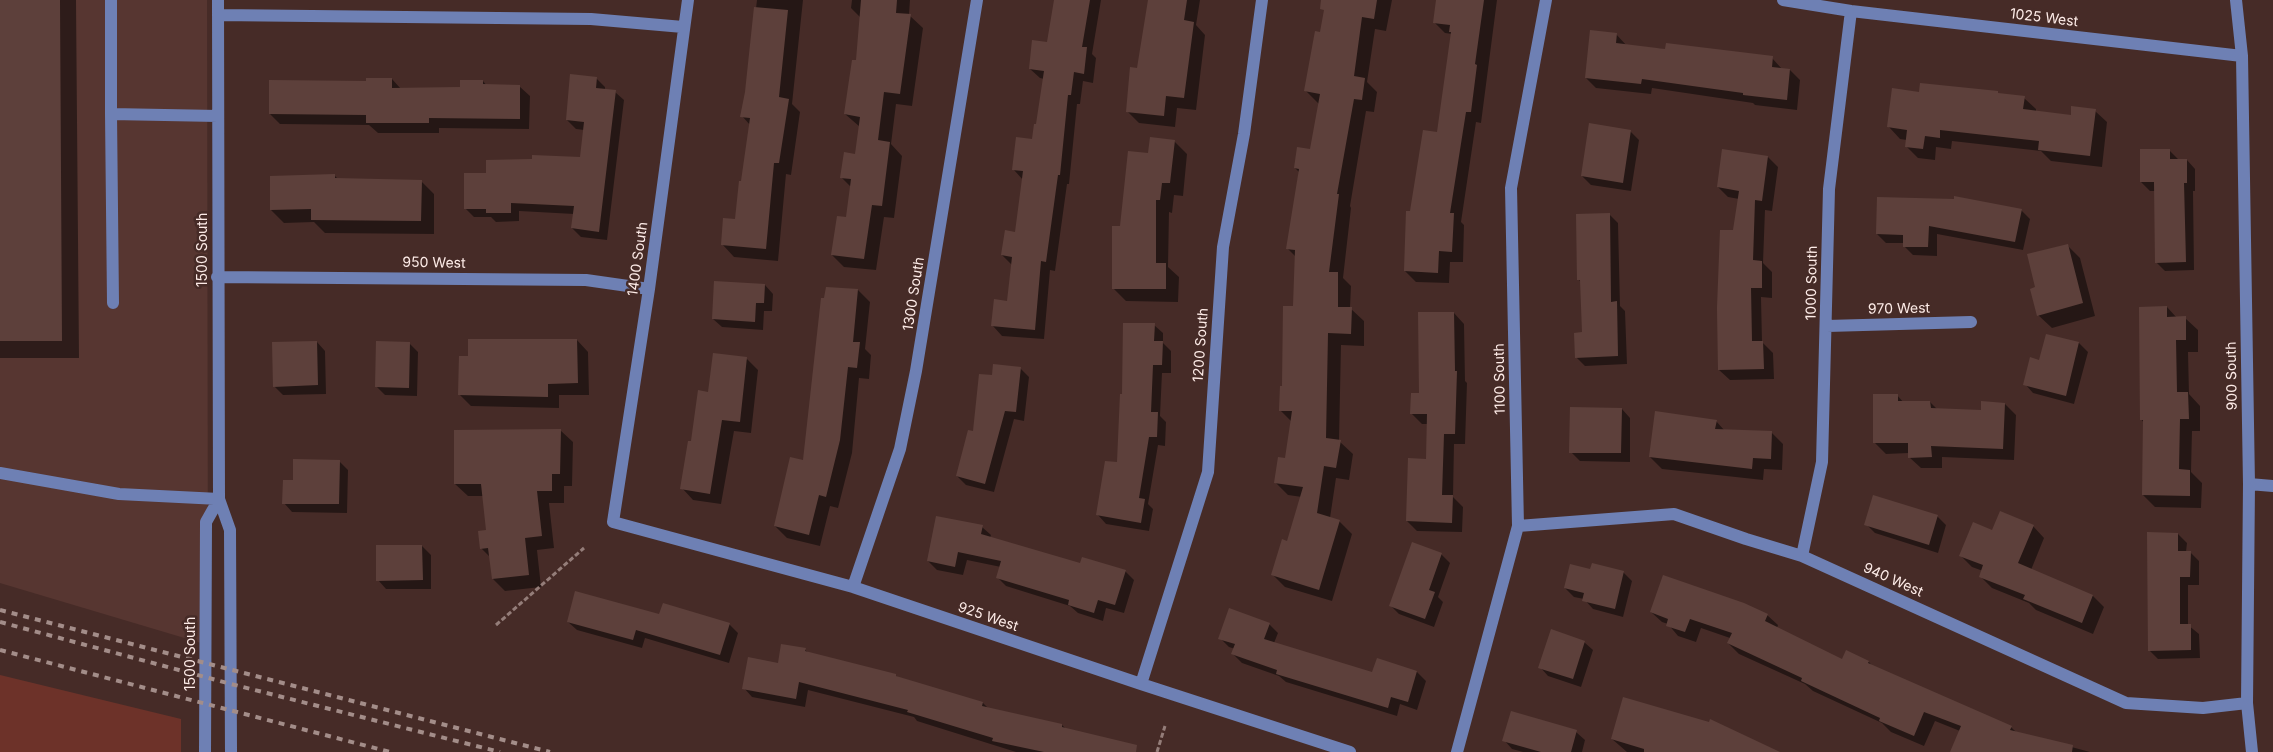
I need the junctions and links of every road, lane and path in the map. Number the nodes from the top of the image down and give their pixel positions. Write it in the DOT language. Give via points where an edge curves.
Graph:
graph roads {
  1 [pos="112,0"];
  2 [pos="218,0"];
  3 [pos="688,0"];
  4 [pos="977,0"];
  5 [pos="1262,0"];
  6 [pos="1546,0"];
  7 [pos="1784,0"];
  8 [pos="2236,0"];
  9 [pos="1851,11"];
  10 [pos="218,15"];
  11 [pos="683,27"];
  12 [pos="2242,56"];
  13 [pos="111,114"];
  14 [pos="218,116"];
  15 [pos="217,277"];
  16 [pos="649,289"];
  17 [pos="113,303"];
  18 [pos="1971,322"];
  19 [pos="1826,326"];
  20 [pos="0,473"];
  21 [pos="2249,484"];
  22 [pos="2273,486"];
  23 [pos="218,499"];
  24 [pos="613,522"];
  25 [pos="1518,526"];
  26 [pos="584,548"];
  27 [pos="1802,556"];
  28 [pos="853,587"];
  29 [pos="496,625"];
  30 [pos="1140,684"];
  31 [pos="2247,703"];
  32 [pos="1165,726"];
  33 [pos="205,752"];
  34 [pos="231,752"];
  35 [pos="1157,752"];
  36 [pos="1350,752"];
  37 [pos="1457,752"];
  38 [pos="2252,752"];
  1 -- 13 [label="street"];
  2 -- 10 [label="street, 1500 South"];
  3 -- 11 [label="street, 1400 South"];
  4 -- 28 [label="street, 1300 South" via="900,449"];
  5 -- 30 [label="street, 1200 South" via="1244,134 1223,247 1208,472"];
  6 -- 25 [label="street, 1100 South" via="1511,188"];
  7 -- 9 [label="street, 1025 West"];
  8 -- 12 [label="street, 900 South"];
  9 -- 12 [label="street, 1025 West"];
  9 -- 19 [label="street, 1000 South" via="1829,190"];
  10 -- 11 [label="street" via="591,19"];
  10 -- 14 [label="street, 1500 South"];
  11 -- 16 [label="street, 1400 South"];
  12 -- 21 [label="street, 900 South"];
  13 -- 14 [label="street"];
  13 -- 17 [label="street"];
  14 -- 15 [label="street, 1500 South"];
  15 -- 16 [label="street, 950 West" via="586,280"];
  15 -- 23 [label="street, 1500 South"];
  16 -- 24 [label="street, 1400 South"];
  18 -- 19 [label="street, 970 West"];
  19 -- 27 [label="street, 1000 South" via="1822,462"];
  20 -- 23 [label="street" via="119,494"];
  21 -- 22 [label="street"];
  21 -- 31 [label="street, 900 South"];
  23 -- 33 [label="street, 1500 South" via="206,522"];
  23 -- 34 [label="street, 1500 South" via="230,530"];
  24 -- 28 [label="street, 925 West"];
  25 -- 27 [label="street, 940 West" via="1674,514"];
  25 -- 37 [label="street, 1100 South"];
  26 -- 29 [label="path"];
  27 -- 31 [label="street, 940 West" via="2126,703 2204,708"];
  28 -- 30 [label="street, 925 West"];
  30 -- 36 [label="street, 925 West"];
  31 -- 38 [label="street, 900 South"];
  32 -- 35 [label="path"];
}
